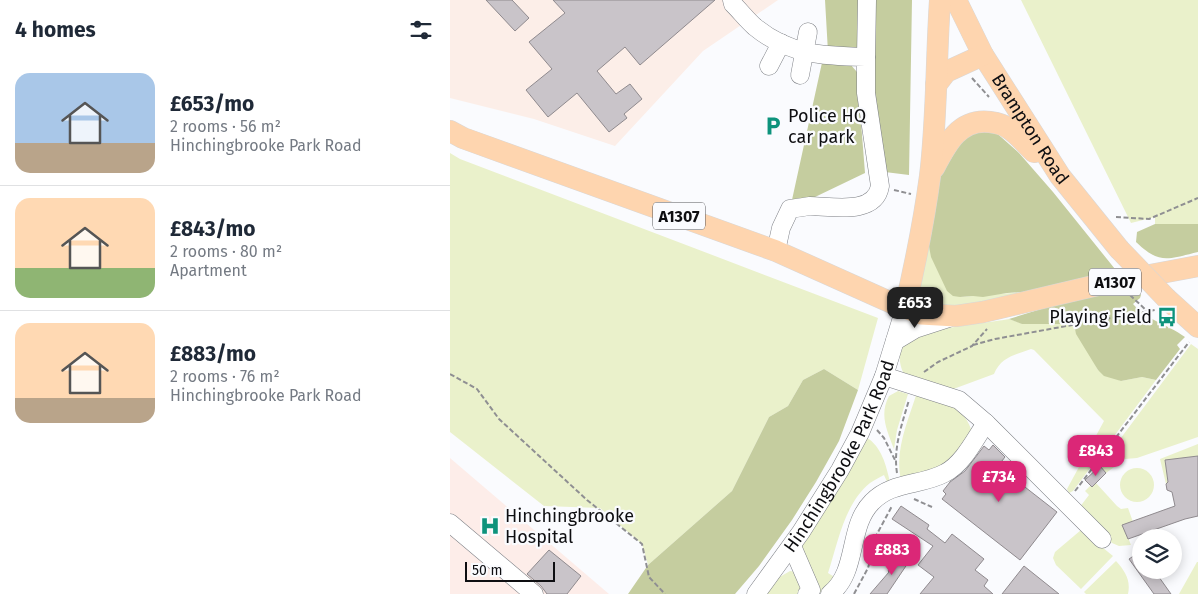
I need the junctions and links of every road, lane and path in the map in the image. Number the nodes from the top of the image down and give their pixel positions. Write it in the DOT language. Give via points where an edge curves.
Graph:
graph roads {
  1 [pos="732,0"];
  2 [pos="867,0"];
  3 [pos="940,0"];
  4 [pos="956,0"];
  5 [pos="808,32"];
  6 [pos="781,43"];
  7 [pos="805,52"];
  8 [pos="983,55"];
  9 [pos="866,57"];
  10 [pos="769,66"];
  11 [pos="969,73"];
  12 [pos="800,75"];
  13 [pos="936,85"];
  14 [pos="990,98"];
  15 [pos="450,131"];
  16 [pos="930,175"];
  17 [pos="1060,176"];
  18 [pos="880,186"];
  19 [pos="916,195"];
  20 [pos="1198,198"];
  21 [pos="1116,217"];
  22 [pos="776,251"];
  23 [pos="1198,266"];
  24 [pos="1125,291"];
  25 [pos="905,308"];
  26 [pos="956,316"];
  27 [pos="988,328"];
  28 [pos="1195,332"];
  29 [pos="895,341"];
  30 [pos="972,346"];
  31 [pos="450,374"];
  32 [pos="884,376"];
  33 [pos="914,385"];
  34 [pos="986,423"];
  35 [pos="864,424"];
  36 [pos="895,460"];
  37 [pos="898,491"];
  38 [pos="1063,501"];
  39 [pos="932,507"];
  40 [pos="450,523"];
  41 [pos="1102,539"];
  42 [pos="792,546"];
  43 [pos="810,593"];
  44 [pos="534,594"];
  45 [pos="665,594"];
  46 [pos="756,594"];
  47 [pos="830,594"];
  48 [pos="854,594"];
  1 -- 6 [label="street" via="754,26"];
  2 -- 9 [label="street"];
  3 -- 13 [label="main road"];
  4 -- 8 [label="main road, Brampton Road / A1307"];
  5 -- 7 [label="street"];
  6 -- 7 [label="street"];
  6 -- 10 [label="street"];
  7 -- 9 [label="street"];
  7 -- 12 [label="street"];
  8 -- 13 [label="main road" via="946,72"];
  8 -- 17 [label="main road, Brampton Road / A1307"];
  9 -- 18 [label="street" via="868,110"];
  11 -- 14 [label="path"];
  13 -- 16 [label="main road"];
  15 -- 22 [label="main road, A1307"];
  16 -- 17 [label="main road" via="958,130 970,123 984,121 1009,128"];
  16 -- 25 [label="main road, Hinchingbrooke Park Road"];
  17 -- 28 [label="main road, Brampton Road / A1307, bridge"];
  18 -- 19 [label="path"];
  18 -- 22 [label="street" via="879,194 870,202 856,207 790,208"];
  20 -- 21 [label="path" via="1150,219"];
  22 -- 25 [label="main road, A1307"];
  23 -- 26 [label="main road, A1307"];
  24 -- 30 [label="path" via="1148,312 995,339"];
  25 -- 26 [label="main road, A1307" via="921,314"];
  25 -- 29 [label="street, Hinchingbrooke Park Road"];
  26 -- 29 [label="street" via="915,329"];
  27 -- 30 [label="path"];
  28 -- 38 [label="path" via="1074,492"];
  29 -- 32 [label="street, Hinchingbrooke Park Road"];
  30 -- 33 [label="path" via="938,362"];
  31 -- 45 [label="path" via="477,390 499,419 587,500 642,544 649,577"];
  32 -- 33 [label="street"];
  32 -- 35 [label="street, Hinchingbrooke Park Road"];
  33 -- 34 [label="street" via="959,400"];
  33 -- 36 [label="path"];
  34 -- 37 [label="street" via="957,463 946,472"];
  34 -- 38 [label="street"];
  35 -- 36 [label="path" via="879,432"];
  35 -- 42 [label="street, Hinchingbrooke Park Road" via="840,470"];
  36 -- 37 [label="path"];
  37 -- 39 [label="path"];
  37 -- 47 [label="street" via="882,494 863,515 842,581"];
  37 -- 48 [label="path" via="877,534 868,568"];
  38 -- 41 [label="street"];
  40 -- 44 [label="street"];
  42 -- 43 [label="street"];
  42 -- 46 [label="street, Hinchingbrooke Park Road"];
}
